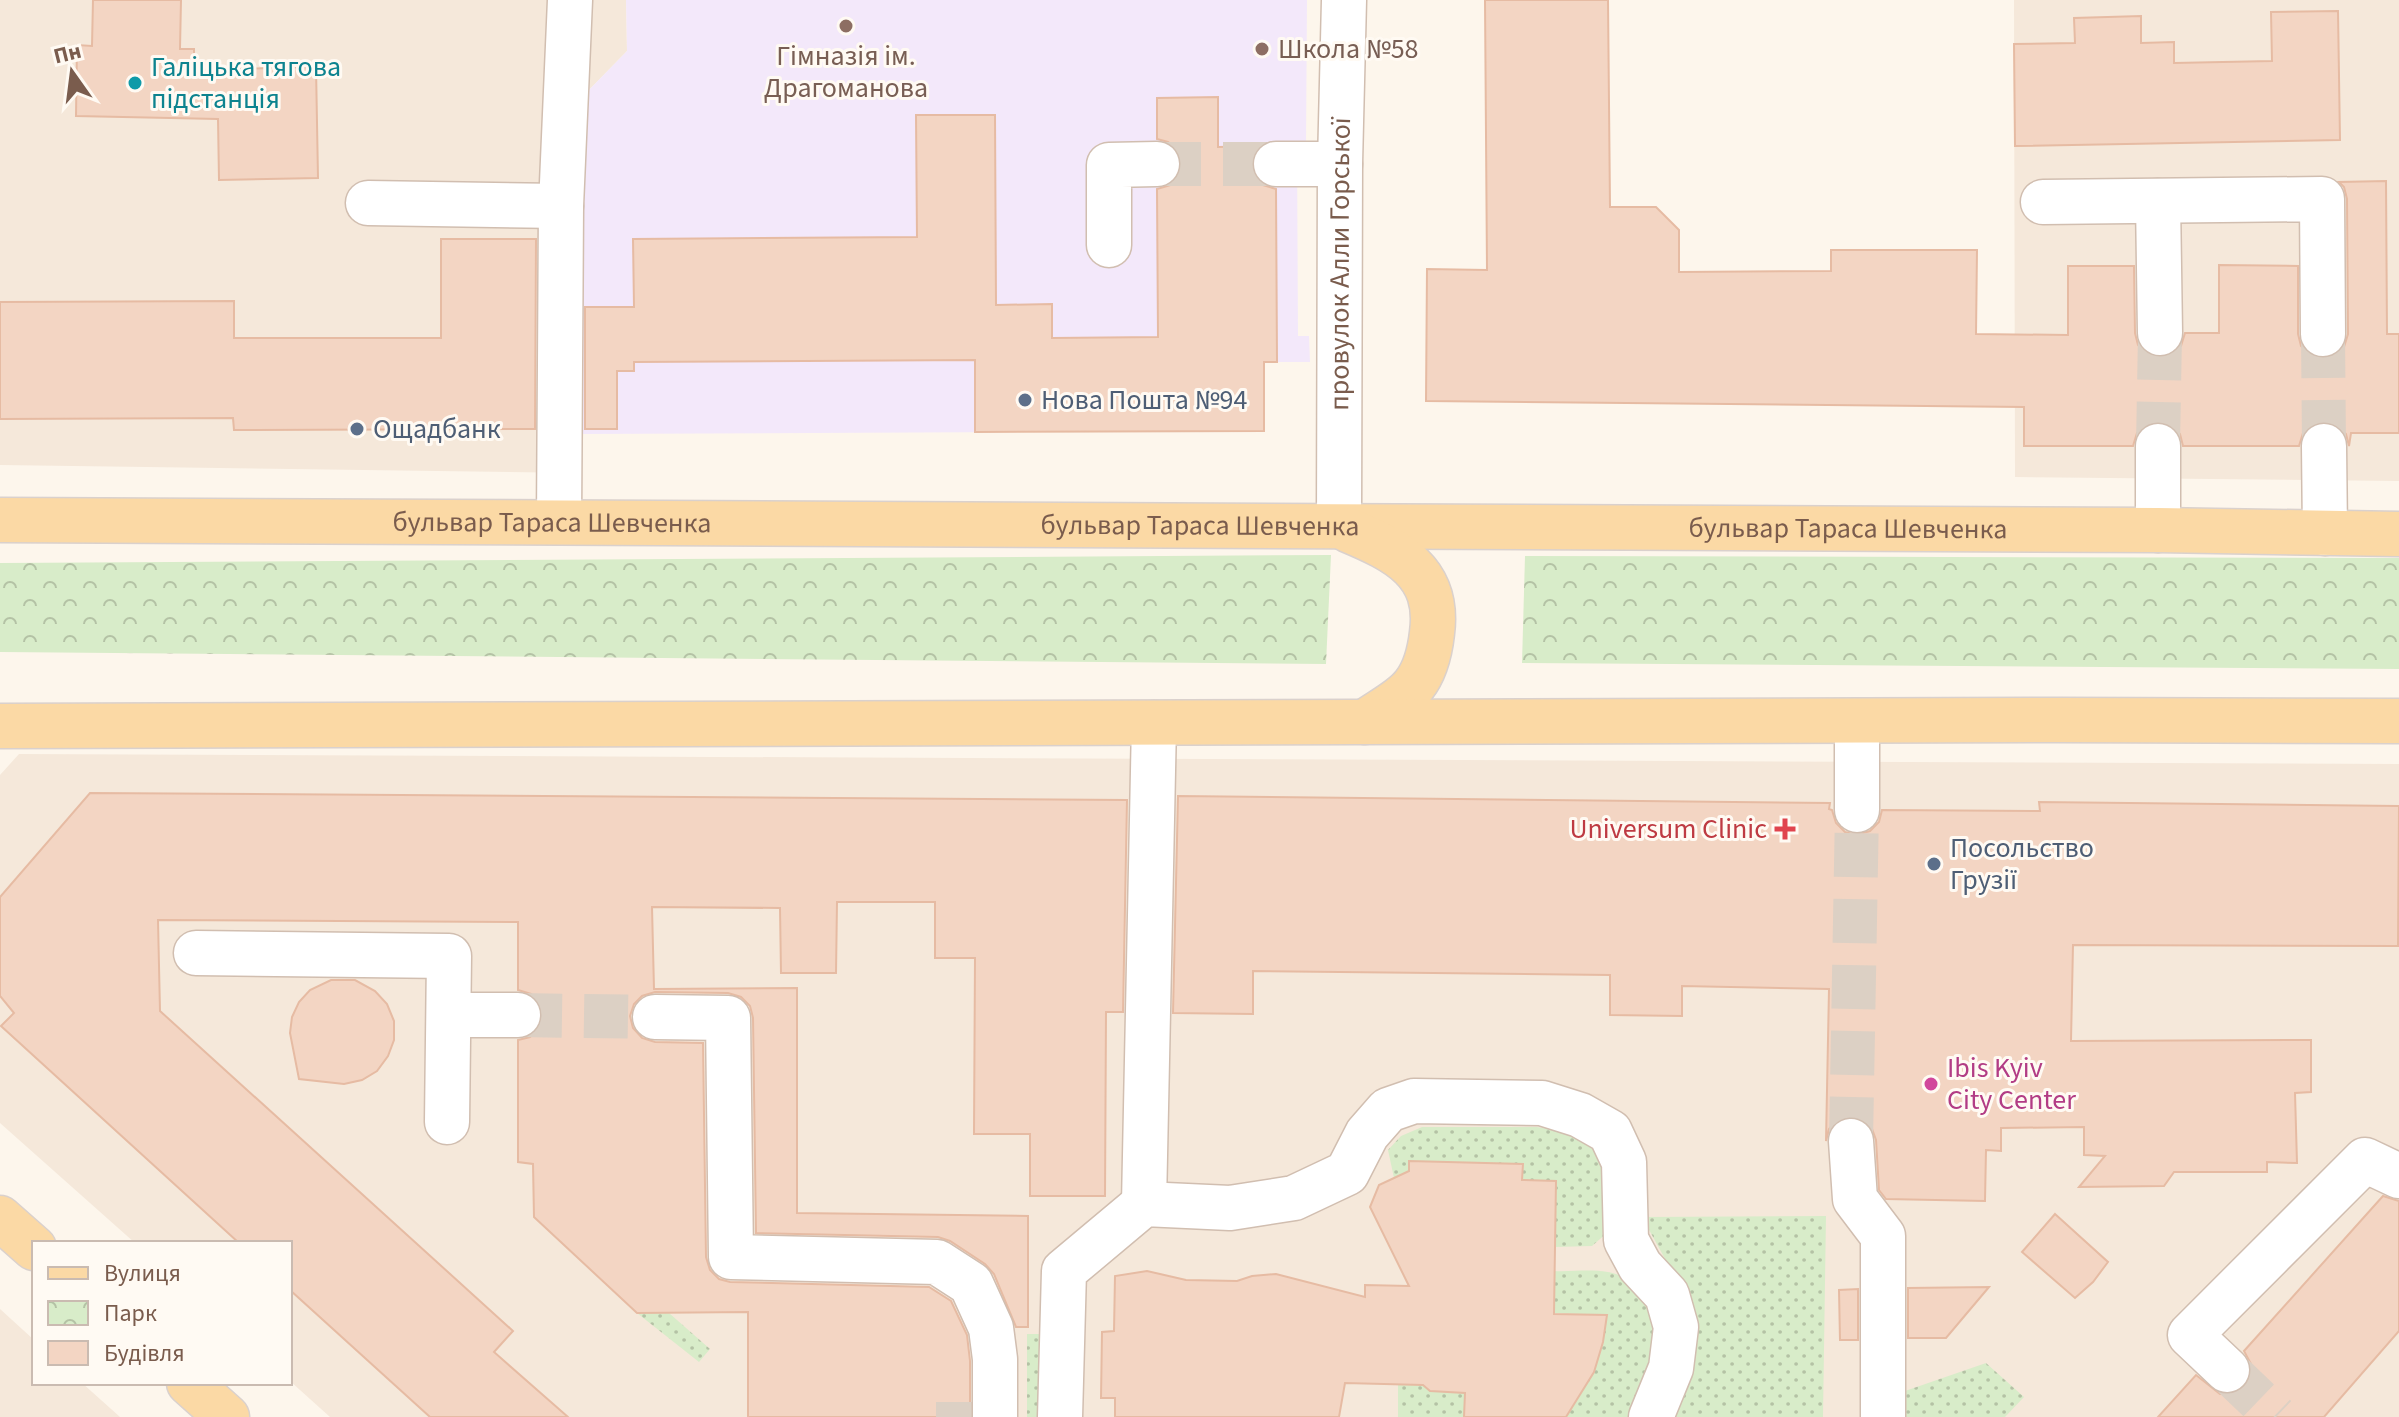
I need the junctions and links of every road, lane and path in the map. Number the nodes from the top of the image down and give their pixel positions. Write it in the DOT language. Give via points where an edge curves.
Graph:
graph roads {
  1 [pos="570,0"];
  2 [pos="1344,0"];
  3 [pos="1157,164"];
  4 [pos="1276,164"];
  5 [pos="1340,164"];
  6 [pos="2158,201"];
  7 [pos="2043,202"];
  8 [pos="368,203"];
  9 [pos="561,206"];
  10 [pos="1109,245"];
  11 [pos="2160,333"];
  12 [pos="2323,334"];
  13 [pos="2158,446"];
  14 [pos="2324,446"];
  15 [pos="0,520"];
  16 [pos="559,522"];
  17 [pos="1339,526"];
  18 [pos="2158,530"];
  19 [pos="2325,533"];
  20 [pos="2399,534"];
  21 [pos="1857,721"];
  22 [pos="2399,721"];
  23 [pos="1365,722"];
  24 [pos="1154,723"];
  25 [pos="0,726"];
  26 [pos="1857,810"];
  27 [pos="196,953"];
  28 [pos="449,1015"];
  29 [pos="518,1015"];
  30 [pos="655,1017"];
  31 [pos="447,1122"];
  32 [pos="1851,1141"];
  33 [pos="2399,1176"];
  34 [pos="1144,1204"];
  35 [pos="0,1218"];
  36 [pos="32,1246"];
  37 [pos="2227,1370"];
  38 [pos="191,1385"];
  39 [pos="227,1417"];
  40 [pos="995,1417"];
  41 [pos="1060,1417"];
  42 [pos="1651,1417"];
  43 [pos="1883,1417"];
  1 -- 9 [label="street"];
  2 -- 5 [label="street, провулок Алли Горської"];
  3 -- 10 [label="street" via="1109,165"];
  4 -- 5 [label="street"];
  5 -- 17 [label="street, провулок Алли Горської"];
  6 -- 7 [label="street"];
  6 -- 11 [label="street"];
  6 -- 12 [label="street" via="2322,199"];
  8 -- 9 [label="street"];
  9 -- 16 [label="street"];
  13 -- 18 [label="street"];
  14 -- 19 [label="street"];
  15 -- 16 [label="main road, бульвар Тараса Шевченка"];
  16 -- 17 [label="main road, бульвар Тараса Шевченка"];
  17 -- 18 [label="main road, бульвар Тараса Шевченка"];
  17 -- 23 [label="main road" via="1409,562 1429,587 1435,609 1430,655 1414,686"];
  18 -- 19 [label="main road, бульвар Тараса Шевченка"];
  19 -- 20 [label="main road, бульвар Тараса Шевченка"];
  21 -- 22 [label="main road"];
  21 -- 23 [label="main road"];
  21 -- 26 [label="street"];
  23 -- 24 [label="main road"];
  24 -- 25 [label="main road"];
  24 -- 34 [label="street"];
  27 -- 28 [label="street" via="449,956"];
  28 -- 29 [label="street"];
  28 -- 31 [label="street"];
  30 -- 40 [label="street" via="728,1018 731,1257 937,1262 971,1284 991,1328"];
  32 -- 43 [label="street" via="1855,1199 1883,1236"];
  33 -- 37 [label="street" via="2365,1160 2190,1335"];
  34 -- 41 [label="street" via="1064,1271"];
  34 -- 42 [label="street" via="1230,1208 1294,1198 1347,1173 1367,1134 1388,1110 1414,1101 1542,1103 1580,1115 1610,1132 1624,1162 1626,1240 1640,1266 1667,1295 1676,1327 1671,1368"];
  35 -- 36 [label="main road"];
  38 -- 39 [label="main road"];
}
